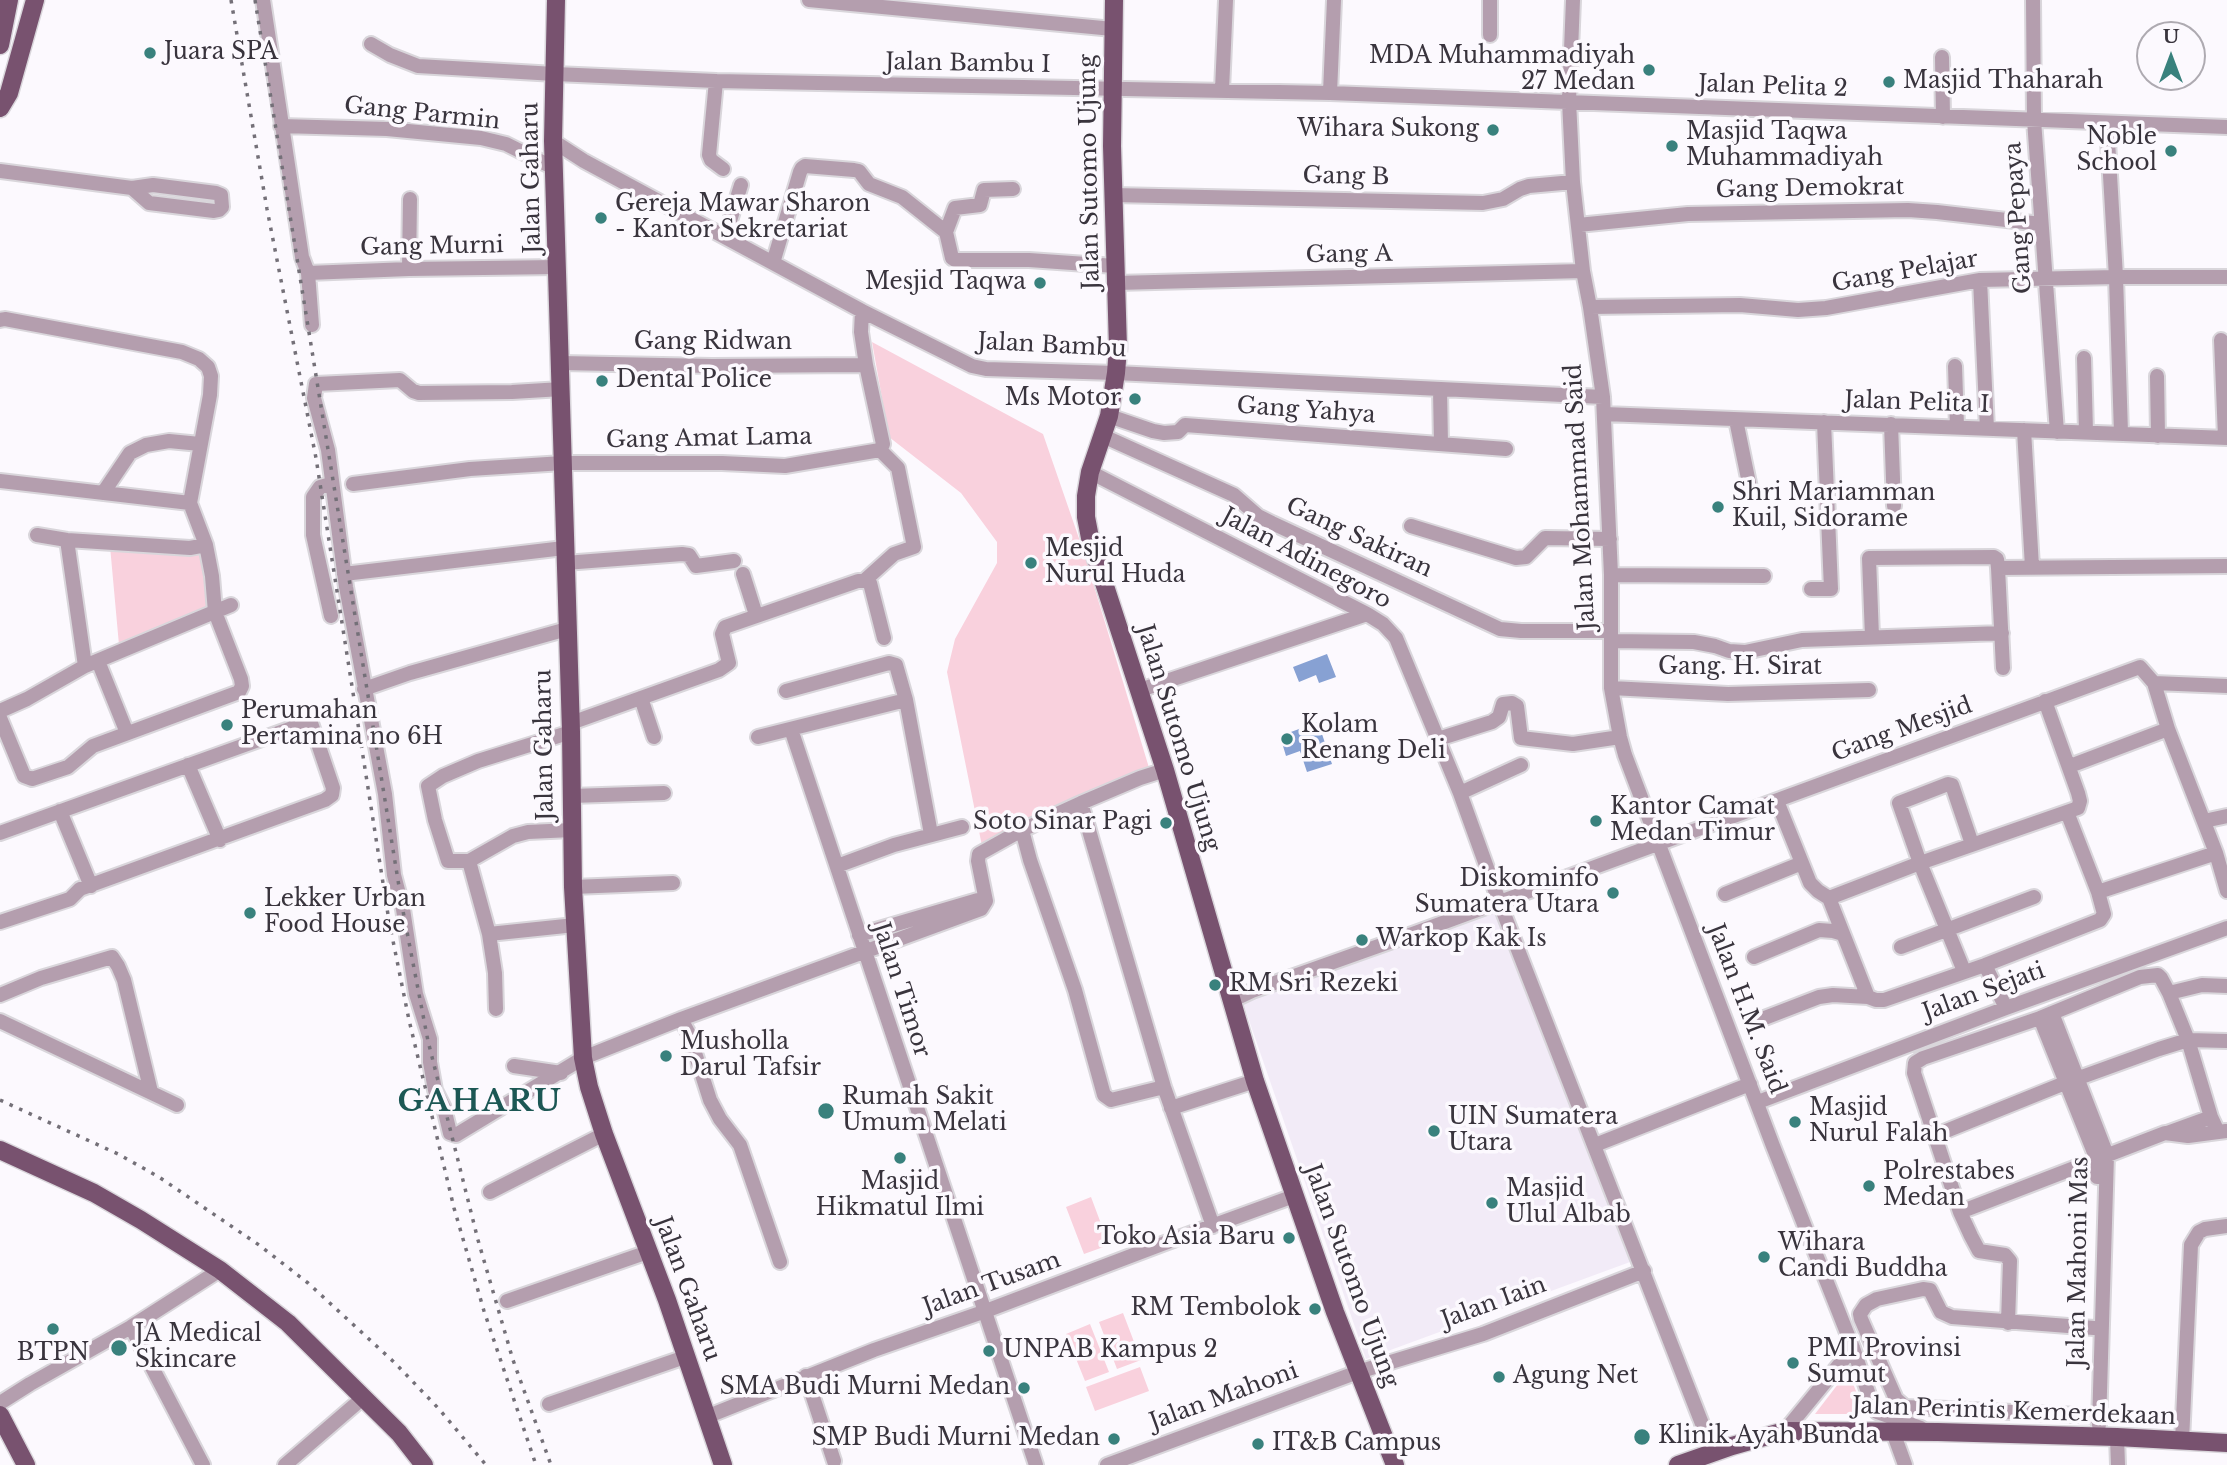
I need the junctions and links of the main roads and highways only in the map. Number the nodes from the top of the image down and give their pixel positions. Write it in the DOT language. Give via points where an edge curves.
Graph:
graph roads {
  1 [pos="9,0"];
  2 [pos="35,0"];
  3 [pos="556,0"];
  4 [pos="1114,0"];
  5 [pos="0,45"];
  6 [pos="0,108"];
  7 [pos="0,1150"];
  8 [pos="0,1415"];
  9 [pos="2227,1443"];
  10 [pos="26,1465"];
  11 [pos="424,1465"];
  12 [pos="723,1465"];
  13 [pos="1395,1465"];
  14 [pos="1678,1465"];
  1 -- 5 [label="main road"];
  2 -- 6 [label="main road" via="9,93"];
  3 -- 12 [label="main road, Jalan Gaharu" via="554,156 573,887 583,1058 604,1134"];
  4 -- 13 [label="main road, Jalan Sutomo Ujung" via="1116,373 1109,416 1090,472 1086,517 1255,1081"];
  7 -- 11 [label="main road" via="94,1193 220,1270 288,1323 399,1433"];
  8 -- 10 [label="main road"];
  9 -- 14 [label="main road, Jalan Perintis Kemerdekaan" via="1785,1431"];
}
